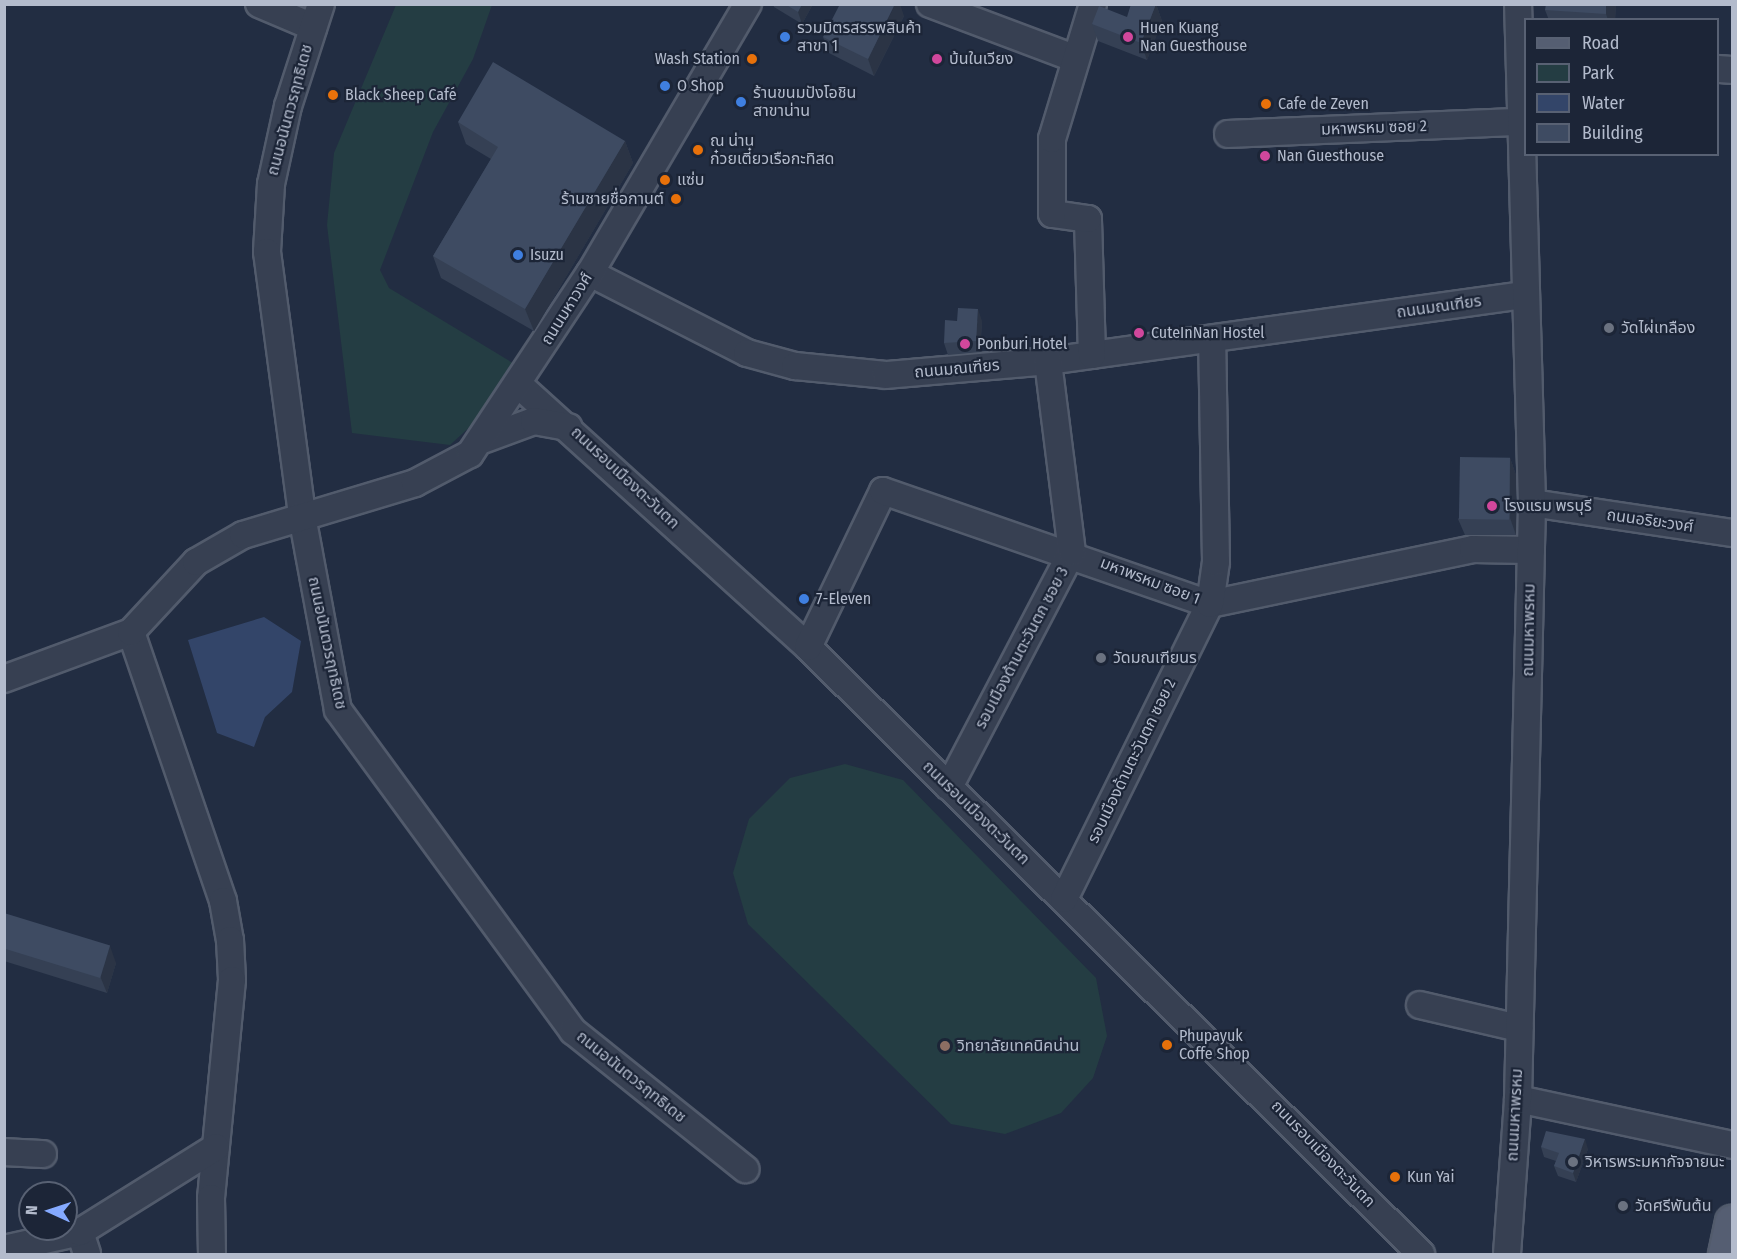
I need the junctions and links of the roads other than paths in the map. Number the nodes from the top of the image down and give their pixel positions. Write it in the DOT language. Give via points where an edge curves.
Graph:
graph roads {
  1 [pos="259,4"];
  2 [pos="748,4"];
  3 [pos="930,4"];
  4 [pos="1093,4"];
  5 [pos="1518,4"];
  6 [pos="317,16"];
  7 [pos="1522,45"];
  8 [pos="1074,57"];
  9 [pos="1520,122"];
  10 [pos="1228,134"];
  11 [pos="590,273"];
  12 [pos="1522,295"];
  13 [pos="1212,339"];
  14 [pos="1092,355"];
  15 [pos="1048,362"];
  16 [pos="519,385"];
  17 [pos="571,428"];
  18 [pos="485,439"];
  19 [pos="1532,504"];
  20 [pos="302,516"];
  21 [pos="1732,533"];
  22 [pos="1531,550"];
  23 [pos="1072,552"];
  24 [pos="1210,604"];
  25 [pos="131,632"];
  26 [pos="808,647"];
  27 [pos="4,679"];
  28 [pos="949,787"];
  29 [pos="1064,899"];
  30 [pos="1420,1005"];
  31 [pos="1519,1028"];
  32 [pos="1518,1099"];
  33 [pos="1732,1145"];
  34 [pos="216,1147"];
  35 [pos="4,1152"];
  36 [pos="43,1154"];
  37 [pos="745,1169"];
  38 [pos="1732,1222"];
  39 [pos="83,1243"];
  40 [pos="4,1250"];
  41 [pos="212,1254"];
  42 [pos="1421,1254"];
  43 [pos="1507,1254"];
  44 [pos="1725,1254"];
  1 -- 6 [label="street"];
  2 -- 11 [label="street, ถนนมหาวงศ์"];
  3 -- 8 [label="street"];
  4 -- 8 [label="street"];
  5 -- 7 [label="street, ถนนมหาพรหม"];
  6 -- 20 [label="street, ถนนอนันตวรฤทธิเดช" via="272,184 267,252"];
  7 -- 9 [label="street, ถนนมหาพรหม"];
  8 -- 14 [label="street" via="1052,139 1052,214 1088,219"];
  9 -- 10 [label="street, มหาพรหม ซอย 2"];
  9 -- 12 [label="street, ถนนมหาพรหม"];
  11 -- 15 [label="street, ถนนมณเฑียร" via="747,353 795,366 886,375"];
  11 -- 16 [label="street, ถนนมหาวงศ์"];
  12 -- 13 [label="street, ถนนมณเฑียร"];
  12 -- 19 [label="street, ถนนมหาพรหม"];
  13 -- 14 [label="street, ถนนมณเฑียร"];
  13 -- 24 [label="street, รอบเมืองด้านตะวันตก ซอย 2" via="1216,562"];
  14 -- 15 [label="street, ถนนมณเฑียร"];
  15 -- 23 [label="street, รอบเมืองด้านตะวันตก ซอย 3"];
  16 -- 17 [label="street, ถนนรอบเมืองตะวันตก"];
  16 -- 18 [label="street, ถนนมหาวงศ์"];
  17 -- 18 [label="street" via="534,421"];
  17 -- 26 [label="street, ถนนรอบเมืองตะวันตก"];
  18 -- 20 [label="street, ถนนมหาวงศ์" via="452,467"];
  19 -- 21 [label="street, ถนนอริยะวงศ์"];
  19 -- 22 [label="street, ถนนมหาพรหม"];
  20 -- 25 [label="street, ถนนมหาวงศ์" via="243,535 196,562"];
  20 -- 37 [label="street, ถนนอนันตวรฤทธิเดช" via="338,710 376,769 573,1031"];
  22 -- 24 [label="street, มหาพรหม ซอย 1" via="1473,549"];
  22 -- 31 [label="street, ถนนมหาพรหม"];
  23 -- 24 [label="street, มหาพรหม ซอย 1"];
  23 -- 26 [label="street, มหาพรหม ซอย 1" via="883,491"];
  23 -- 28 [label="street, รอบเมืองด้านตะวันตก ซอย 3"];
  24 -- 29 [label="street, รอบเมืองด้านตะวันตก ซอย 2"];
  25 -- 27 [label="street"];
  25 -- 34 [label="street" via="224,901 232,980"];
  26 -- 28 [label="street, ถนนรอบเมืองตะวันตก"];
  28 -- 29 [label="street, ถนนรอบเมืองตะวันตก"];
  29 -- 42 [label="street, ถนนรอบเมืองตะวันตก"];
  30 -- 31 [label="street"];
  31 -- 32 [label="street, ถนนมหาพรหม"];
  32 -- 33 [label="street"];
  32 -- 43 [label="street, ถนนมหาพรหม"];
  34 -- 39 [label="street"];
  34 -- 41 [label="street"];
  35 -- 36 [label="street"];
  38 -- 44 [label="main road"];
  39 -- 40 [label="street"];
}
